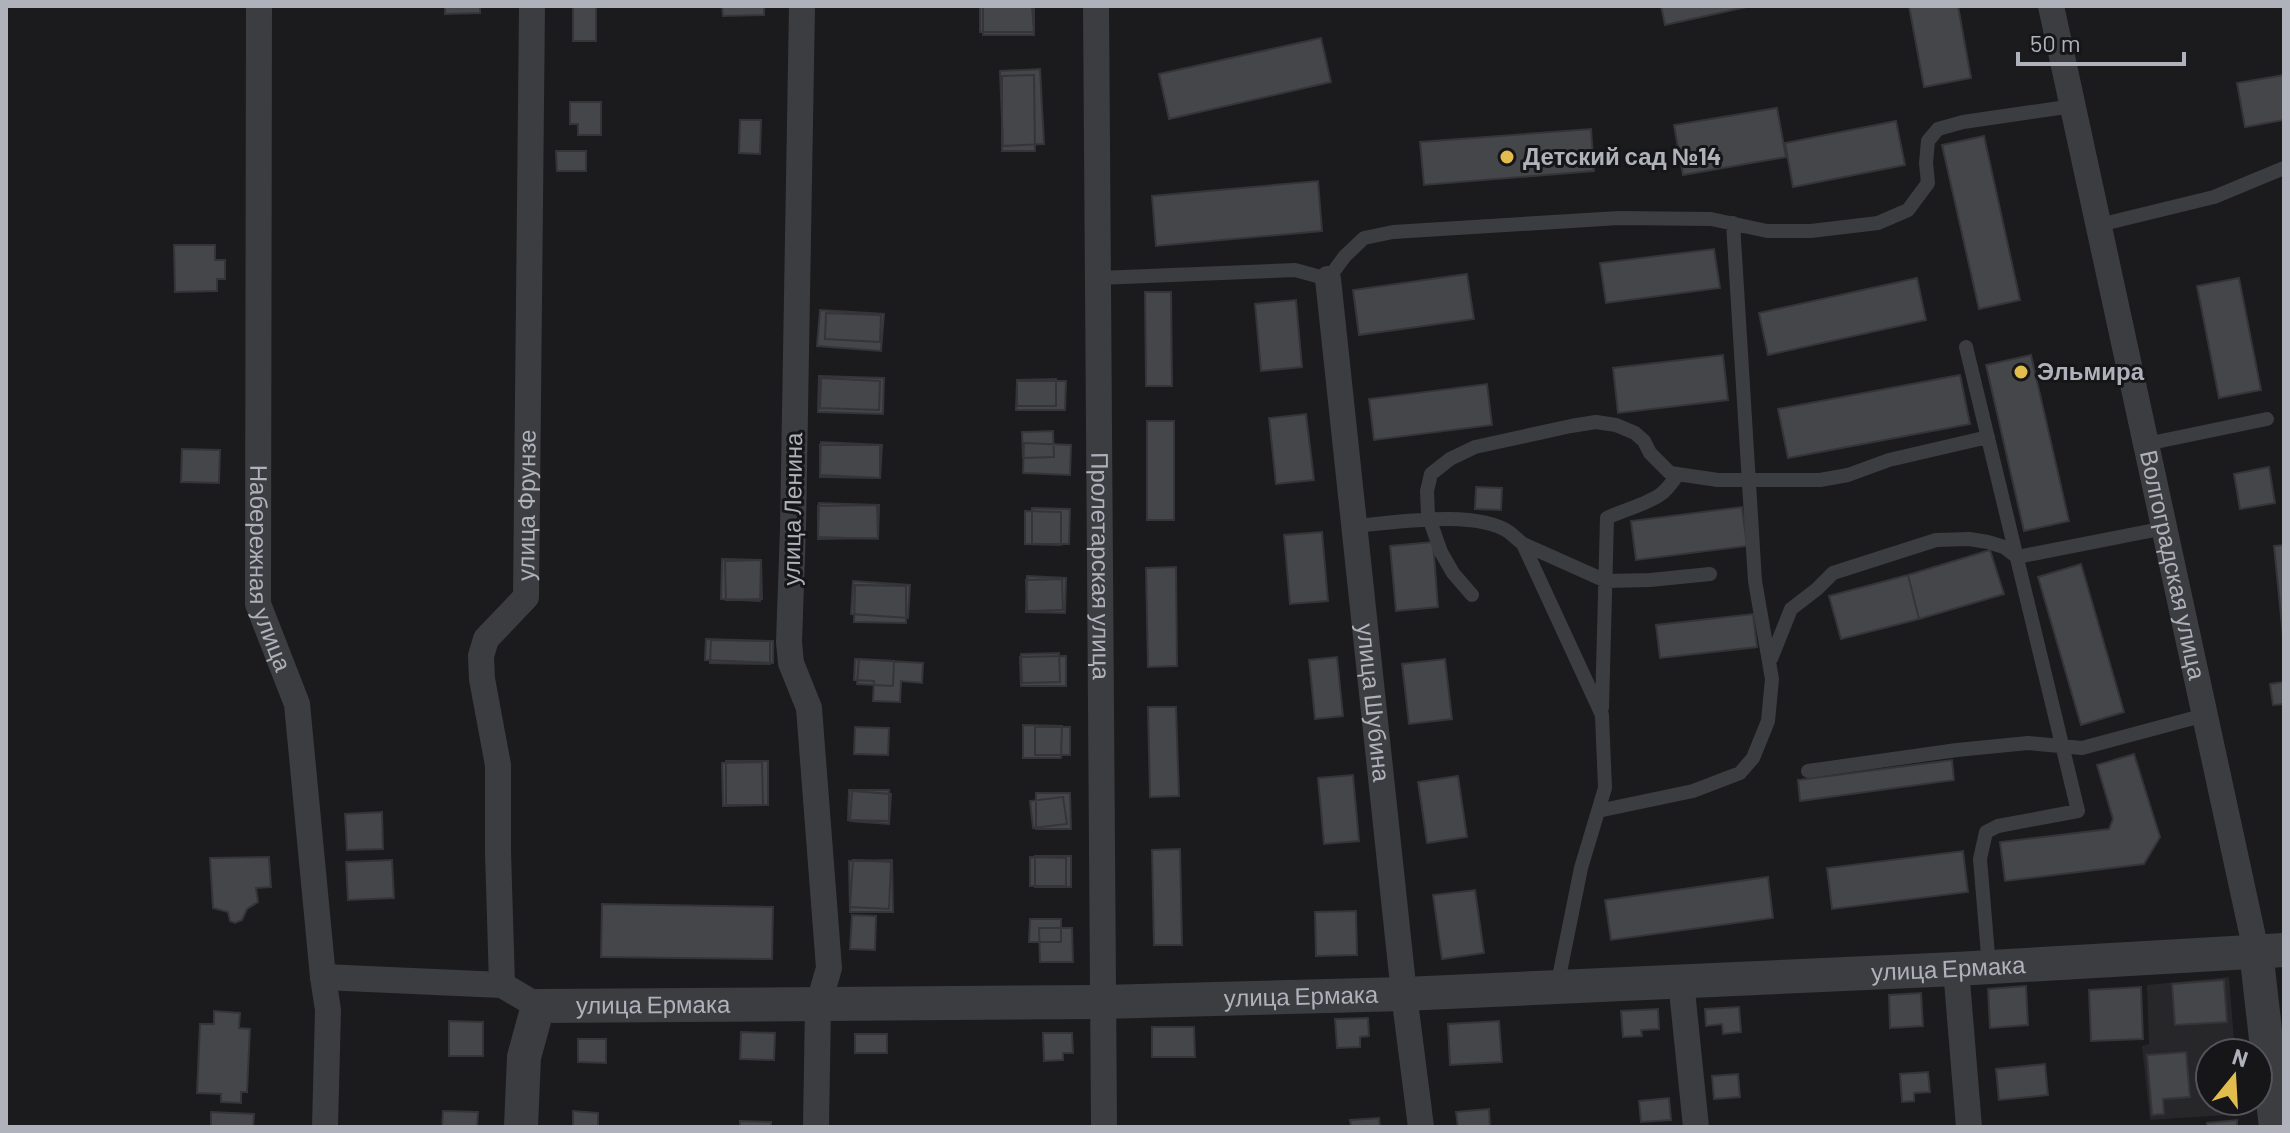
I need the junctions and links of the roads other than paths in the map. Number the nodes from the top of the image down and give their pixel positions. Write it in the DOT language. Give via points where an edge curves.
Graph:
graph roads {
  1 [pos="259,6"];
  2 [pos="532,6"];
  3 [pos="802,6"];
  4 [pos="1096,6"];
  5 [pos="2051,6"];
  6 [pos="2073,106"];
  7 [pos="2284,168"];
  8 [pos="1733,223"];
  9 [pos="2099,225"];
  10 [pos="1098,278"];
  11 [pos="1328,279"];
  12 [pos="1966,347"];
  13 [pos="2267,419"];
  14 [pos="1988,437"];
  15 [pos="2146,444"];
  16 [pos="1678,474"];
  17 [pos="1749,480"];
  18 [pos="1430,520"];
  19 [pos="1355,526"];
  20 [pos="2165,528"];
  21 [pos="1523,544"];
  22 [pos="2017,557"];
  23 [pos="1710,574"];
  24 [pos="1606,581"];
  25 [pos="1472,595"];
  26 [pos="1770,663"];
  27 [pos="1602,715"];
  28 [pos="2205,715"];
  29 [pos="2062,747"];
  30 [pos="1808,771"];
  31 [pos="1598,811"];
  32 [pos="2270,950"];
  33 [pos="1973,968"];
  34 [pos="323,977"];
  35 [pos="1681,981"];
  36 [pos="502,985"];
  37 [pos="1557,987"];
  38 [pos="1404,994"];
  39 [pos="1102,1002"];
  40 [pos="538,1006"];
  41 [pos="818,1006"];
  42 [pos="325,1127"];
  43 [pos="521,1127"];
  44 [pos="816,1127"];
  45 [pos="1104,1127"];
  46 [pos="1421,1127"];
  47 [pos="1696,1127"];
  48 [pos="1969,1127"];
  49 [pos="2276,1127"];
  1 -- 34 [label="street, Набережная улица" via="258,604 297,704"];
  2 -- 36 [label="street, улица Фрунзе" via="526,597 486,639 481,656 498,765"];
  3 -- 41 [label="street, улица Ленина" via="789,642 791,663 809,708 814,764 829,968"];
  4 -- 10 [label="street, Пролетарская улица"];
  5 -- 6 [label="street, Волгоградская улица"];
  6 -- 8 [label="lane" via="1938,129 1928,141 1928,183 1908,210 1878,223 1767,231"];
  6 -- 9 [label="street, Волгоградская улица"];
  7 -- 9 [label="lane" via="2214,197"];
  8 -- 11 [label="lane" via="1619,218 1393,232 1364,238"];
  8 -- 17 [label="lane"];
  9 -- 15 [label="street, Волгоградская улица"];
  10 -- 11 [label="lane" via="1295,270"];
  10 -- 39 [label="street, Пролетарская улица"];
  11 -- 19 [label="street, улица Шубина"];
  12 -- 14 [label="lane"];
  13 -- 15 [label="lane"];
  14 -- 17 [label="lane" via="1848,475"];
  14 -- 22 [label="lane"];
  15 -- 20 [label="street, Волгоградская улица"];
  16 -- 17 [label="lane"];
  16 -- 18 [label="lane" via="1661,465 1635,433 1596,422 1571,426 1475,447 1450,459 1431,474"];
  16 -- 24 [label="lane" via="1653,500 1607,518"];
  17 -- 26 [label="lane" via="1755,581"];
  18 -- 19 [label="lane"];
  18 -- 21 [label="lane" via="1480,522 1507,531"];
  18 -- 25 [label="lane" via="1441,552"];
  19 -- 38 [label="street, улица Шубина"];
  20 -- 22 [label="lane"];
  20 -- 28 [label="street, Волгоградская улица"];
  21 -- 24 [label="lane"];
  21 -- 27 [label="lane"];
  22 -- 26 [label="lane" via="1988,542 1936,540 1833,573 1791,609"];
  22 -- 29 [label="lane"];
  23 -- 24 [label="lane"];
  24 -- 27 [label="lane"];
  26 -- 31 [label="lane" via="1768,721 1753,758 1740,773 1693,791"];
  27 -- 31 [label="lane" via="1605,788"];
  28 -- 29 [label="lane" via="2099,745"];
  28 -- 32 [label="street, Волгоградская улица"];
  29 -- 30 [label="lane" via="2028,743"];
  29 -- 33 [label="lane" via="2078,811 1986,832"];
  31 -- 37 [label="lane"];
  32 -- 33 [label="street, улица Ермака"];
  32 -- 49 [label="street, Волгоградская улица"];
  33 -- 35 [label="street, улица Ермака"];
  33 -- 48 [label="street"];
  34 -- 36 [label="street"];
  34 -- 42 [label="street, Набережная улица" via="328,1010"];
  35 -- 37 [label="street, улица Ермака"];
  35 -- 47 [label="street"];
  36 -- 40 [label="street"];
  37 -- 38 [label="street, улица Ермака"];
  38 -- 39 [label="street, улица Ермака"];
  38 -- 46 [label="street, улица Шубина"];
  39 -- 41 [label="street, улица Ермака"];
  39 -- 45 [label="street, Пролетарская улица"];
  40 -- 41 [label="street, улица Ермака"];
  40 -- 43 [label="street" via="524,1057"];
  41 -- 44 [label="street, улица Ленина"];
}
